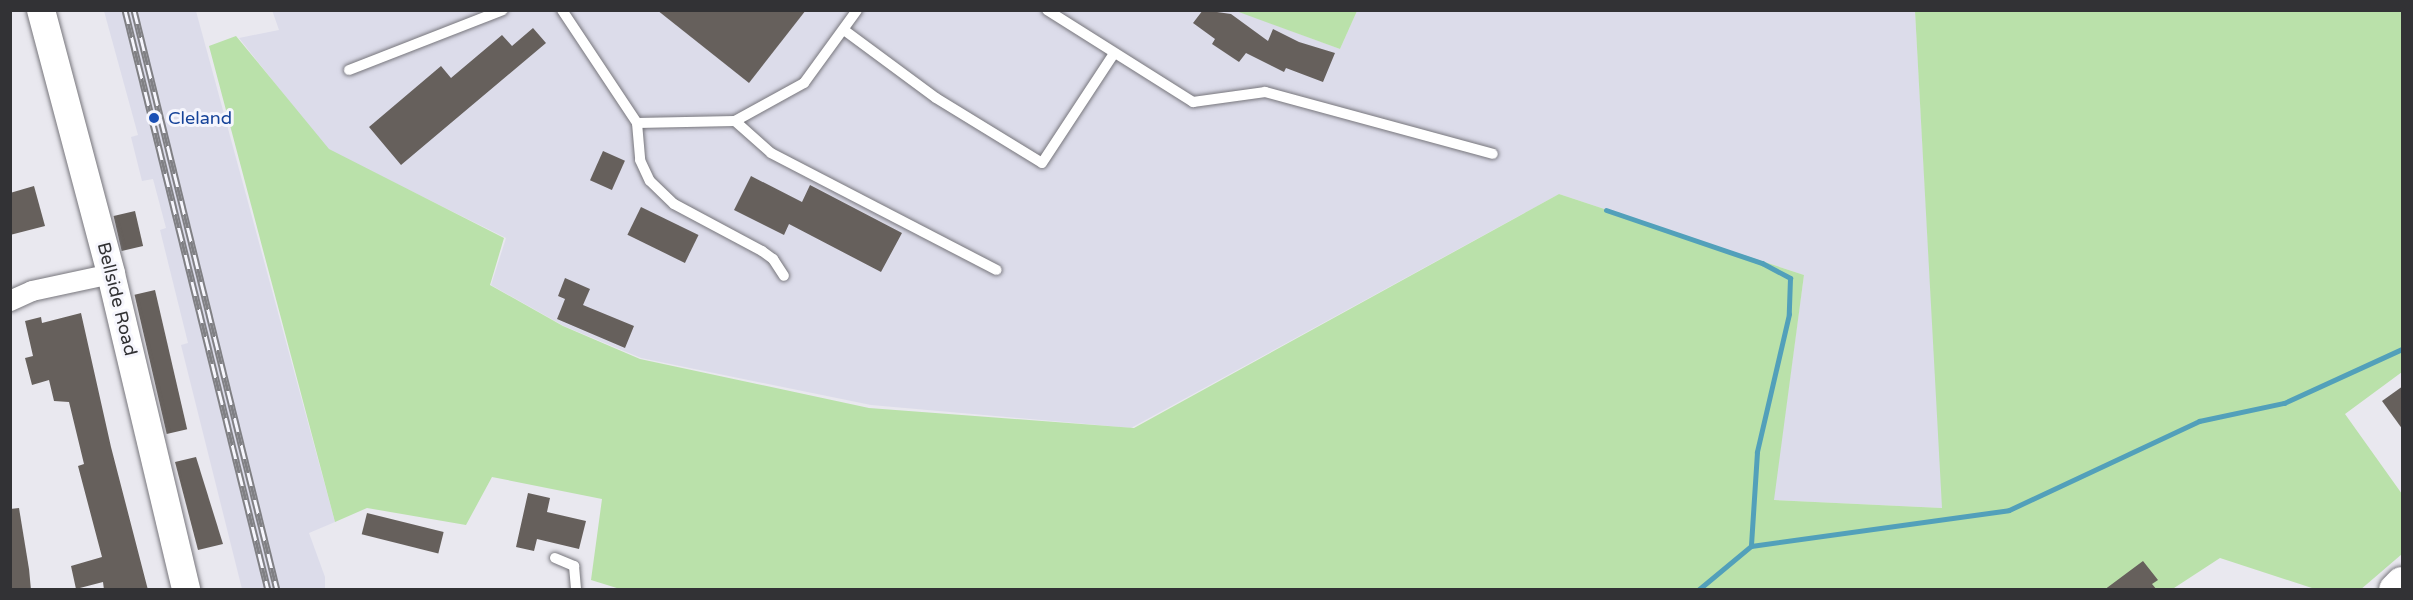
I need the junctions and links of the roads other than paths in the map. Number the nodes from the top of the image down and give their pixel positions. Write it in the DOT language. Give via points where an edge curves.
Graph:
graph roads {
  1 [pos="41,10"];
  2 [pos="502,10"];
  3 [pos="562,10"];
  4 [pos="857,10"];
  5 [pos="1047,10"];
  6 [pos="844,30"];
  7 [pos="1113,55"];
  8 [pos="349,70"];
  9 [pos="735,121"];
  10 [pos="637,123"];
  11 [pos="1492,154"];
  12 [pos="997,270"];
  13 [pos="111,274"];
  14 [pos="784,276"];
  15 [pos="10,301"];
  16 [pos="555,558"];
  17 [pos="2403,583"];
  18 [pos="186,590"];
  19 [pos="576,590"];
  20 [pos="2395,590"];
  1 -- 13 [label="main road, Bellside Road"];
  2 -- 8 [label="lane"];
  3 -- 10 [label="lane"];
  4 -- 6 [label="lane"];
  5 -- 7 [label="lane"];
  6 -- 7 [label="lane" via="936,98 1042,163"];
  6 -- 9 [label="lane" via="804,83"];
  7 -- 11 [label="lane" via="1193,102 1265,92"];
  9 -- 10 [label="lane"];
  9 -- 12 [label="lane" via="771,153"];
  10 -- 14 [label="lane" via="640,160 650,181 674,204 762,251"];
  13 -- 15 [label="street" via="32,291"];
  13 -- 18 [label="main road, Bellside Road"];
  16 -- 19 [label="lane" via="574,566"];
  17 -- 20 [label="main road"];
}
